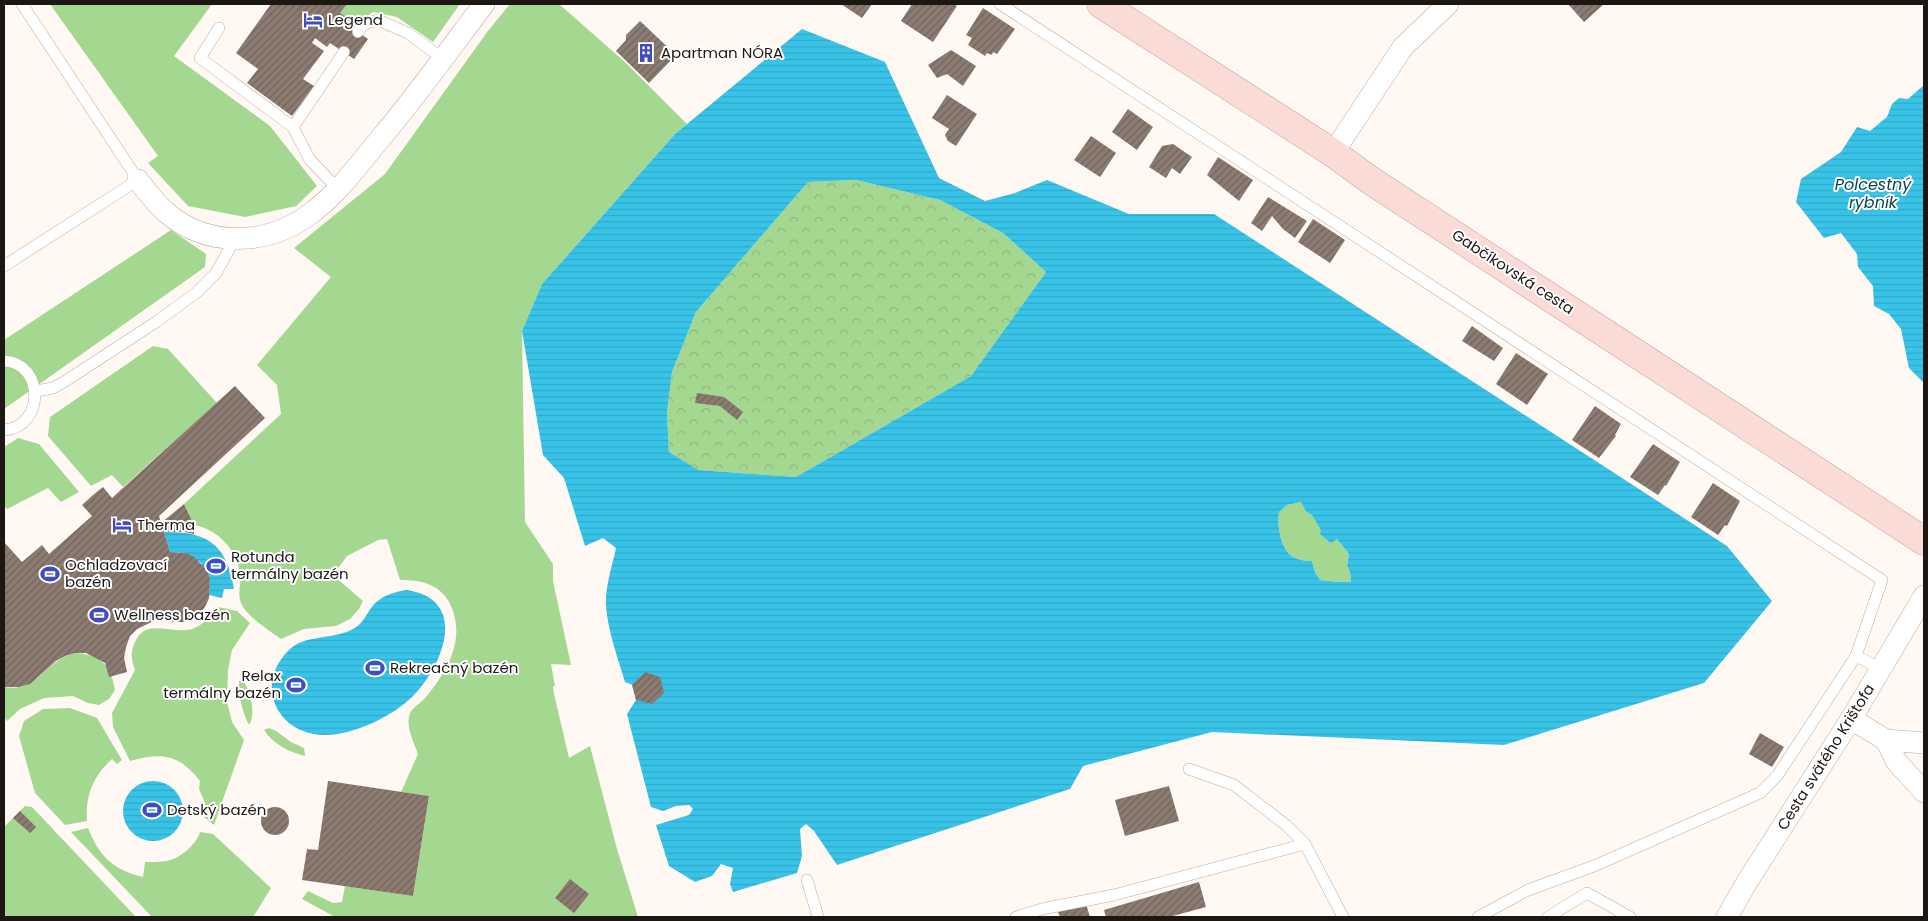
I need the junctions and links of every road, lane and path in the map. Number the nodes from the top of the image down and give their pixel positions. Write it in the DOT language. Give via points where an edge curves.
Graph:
graph roads {
  1 [pos="22,4"];
  2 [pos="484,4"];
  3 [pos="1000,4"];
  4 [pos="1101,4"];
  5 [pos="1441,6"];
  6 [pos="219,28"];
  7 [pos="358,32"];
  8 [pos="344,52"];
  9 [pos="443,59"];
  10 [pos="293,128"];
  11 [pos="1333,153"];
  12 [pos="138,180"];
  13 [pos="338,189"];
  14 [pos="235,239"];
  15 [pos="4,266"];
  16 [pos="4,361"];
  17 [pos="36,391"];
  18 [pos="4,430"];
  19 [pos="1924,541"];
  20 [pos="1924,596"];
  21 [pos="1856,656"];
  22 [pos="1882,669"];
  23 [pos="1851,719"];
  24 [pos="1886,740"];
  25 [pos="1924,743"];
  26 [pos="1189,769"];
  27 [pos="1924,792"];
  28 [pos="1305,844"];
  29 [pos="1575,873"];
  30 [pos="807,880"];
  31 [pos="1586,893"];
  32 [pos="818,917"];
  33 [pos="1016,917"];
  34 [pos="1343,917"];
  35 [pos="1478,917"];
  36 [pos="1548,917"];
  37 [pos="1630,917"];
  38 [pos="1727,917"];
  1 -- 12 [label="lane"];
  2 -- 9 [label="street"];
  3 -- 21 [label="lane" via="1882,580"];
  4 -- 11 [label="main road, Gabčíkovská cesta"];
  5 -- 11 [label="street" via="1403,47"];
  6 -- 10 [label="lane" via="200,58"];
  7 -- 9 [label="lane" via="364,24 378,20 408,33"];
  8 -- 10 [label="lane"];
  9 -- 13 [label="street" via="407,108"];
  10 -- 13 [label="lane" via="310,160"];
  11 -- 19 [label="main road, Gabčíkovská cesta"];
  12 -- 14 [label="street" via="157,204 180,223 217,237"];
  12 -- 15 [label="lane"];
  13 -- 14 [label="street" via="288,228 264,236"];
  14 -- 17 [label="lane" via="216,273 196,293 64,382 54,388"];
  16 -- 17 [label="lane" via="18,364 27,371"];
  17 -- 18 [label="lane" via="34,406 26,419 18,426"];
  20 -- 22 [label="street, Cesta svätého Krištofa"];
  21 -- 22 [label="lane"];
  21 -- 29 [label="lane" via="1777,776 1760,793"];
  22 -- 23 [label="street, Cesta svätého Krištofa"];
  23 -- 24 [label="street"];
  23 -- 38 [label="street, Cesta svätého Krištofa"];
  24 -- 25 [label="street"];
  24 -- 27 [label="street" via="1896,761"];
  26 -- 28 [label="lane" via="1234,785"];
  28 -- 33 [label="lane" via="1114,895"];
  28 -- 34 [label="lane"];
  29 -- 31 [label="lane"];
  29 -- 35 [label="lane" via="1528,890"];
  30 -- 32 [label="lane"];
  31 -- 36 [label="lane"];
  31 -- 37 [label="lane"];
}
